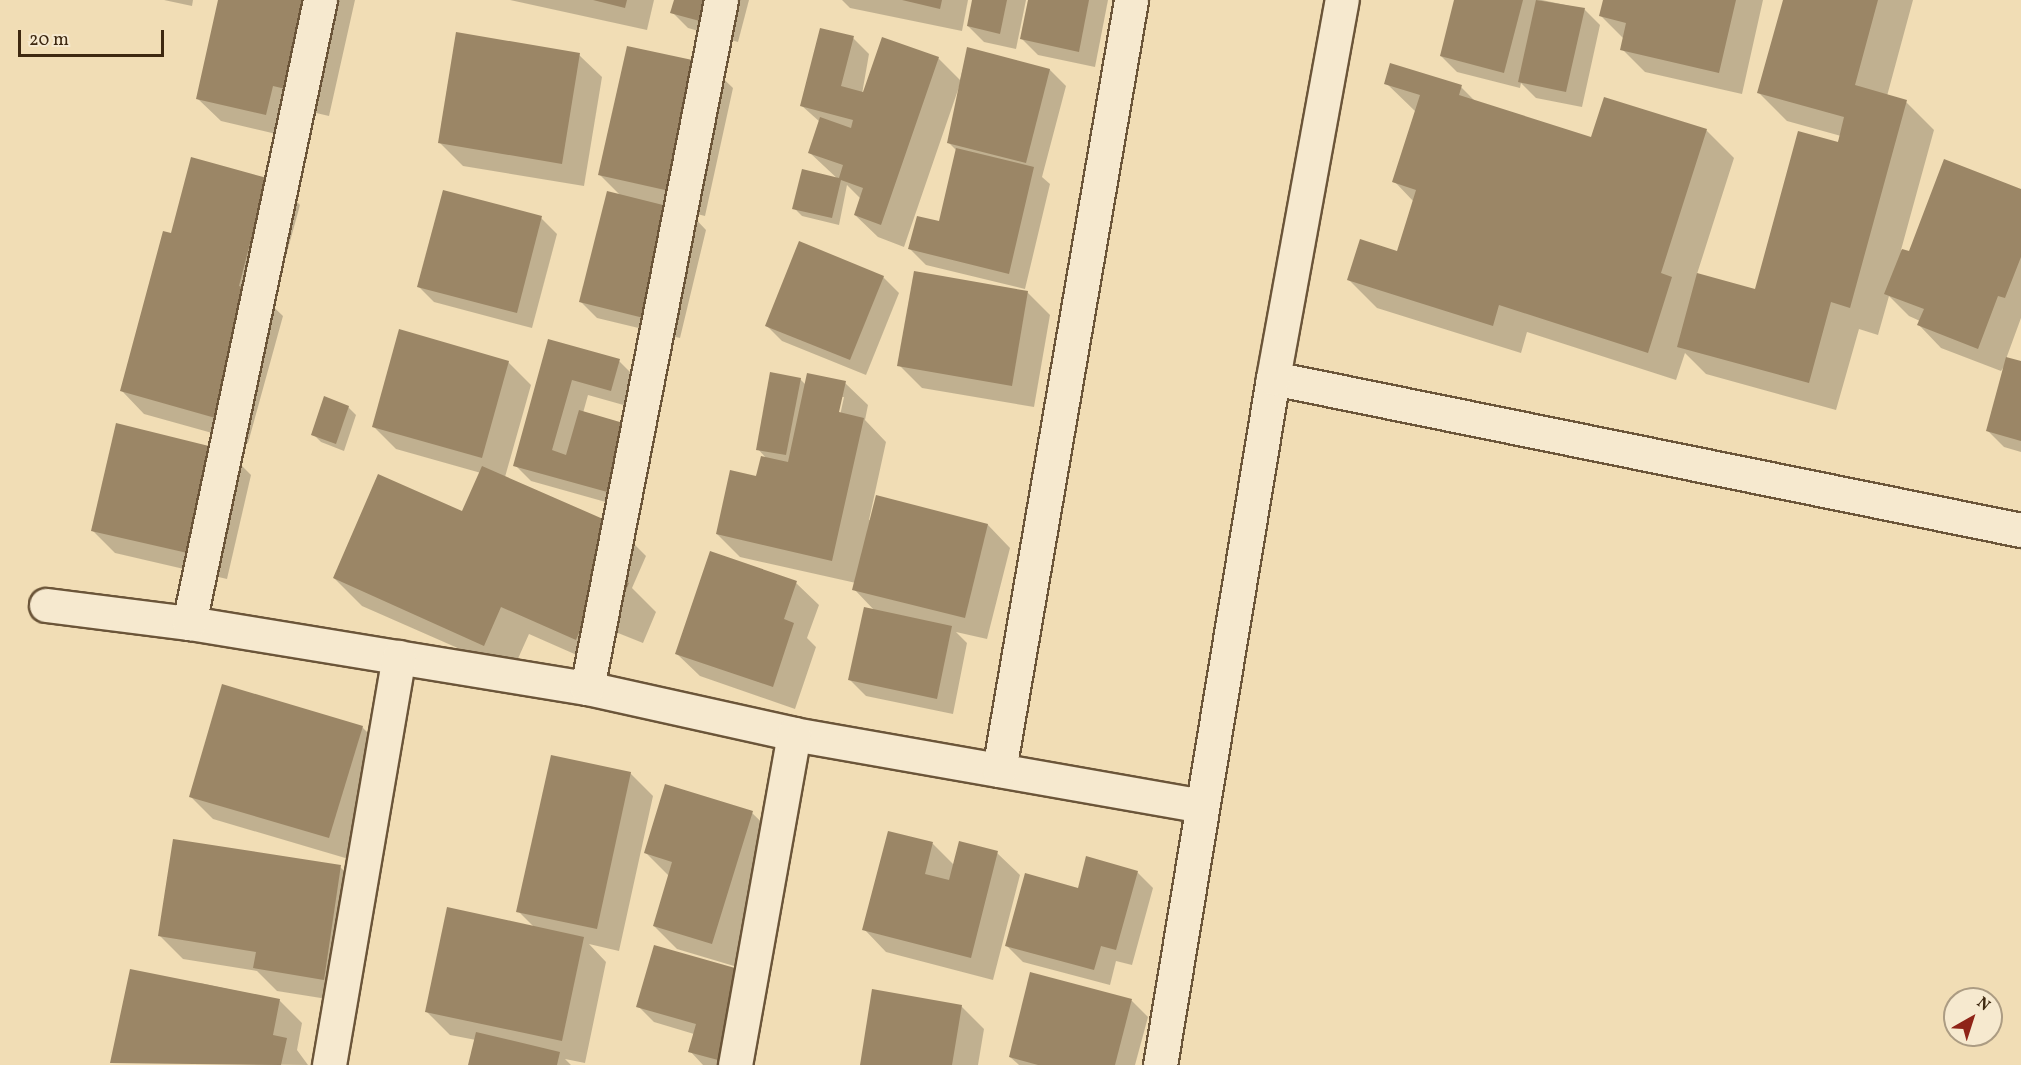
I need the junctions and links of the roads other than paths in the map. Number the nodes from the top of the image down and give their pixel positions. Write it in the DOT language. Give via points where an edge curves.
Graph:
graph roads {
  1 [pos="321,0"];
  2 [pos="721,0"];
  3 [pos="1131,0"];
  4 [pos="1342,0"];
  5 [pos="1273,378"];
  6 [pos="2021,530"];
  7 [pos="46,605"];
  8 [pos="189,622"];
  9 [pos="399,657"];
  10 [pos="587,688"];
  11 [pos="794,734"];
  12 [pos="999,770"];
  13 [pos="1201,806"];
  14 [pos="329,1065"];
  15 [pos="735,1065"];
  16 [pos="1160,1065"];
  1 -- 8 [label="street"];
  2 -- 10 [label="street"];
  3 -- 12 [label="street"];
  4 -- 5 [label="street"];
  5 -- 6 [label="street"];
  5 -- 13 [label="street"];
  7 -- 8 [label="street"];
  8 -- 9 [label="street"];
  9 -- 10 [label="street"];
  9 -- 14 [label="street"];
  10 -- 11 [label="street"];
  11 -- 12 [label="street"];
  11 -- 15 [label="street"];
  12 -- 13 [label="street"];
  13 -- 16 [label="street"];
}
